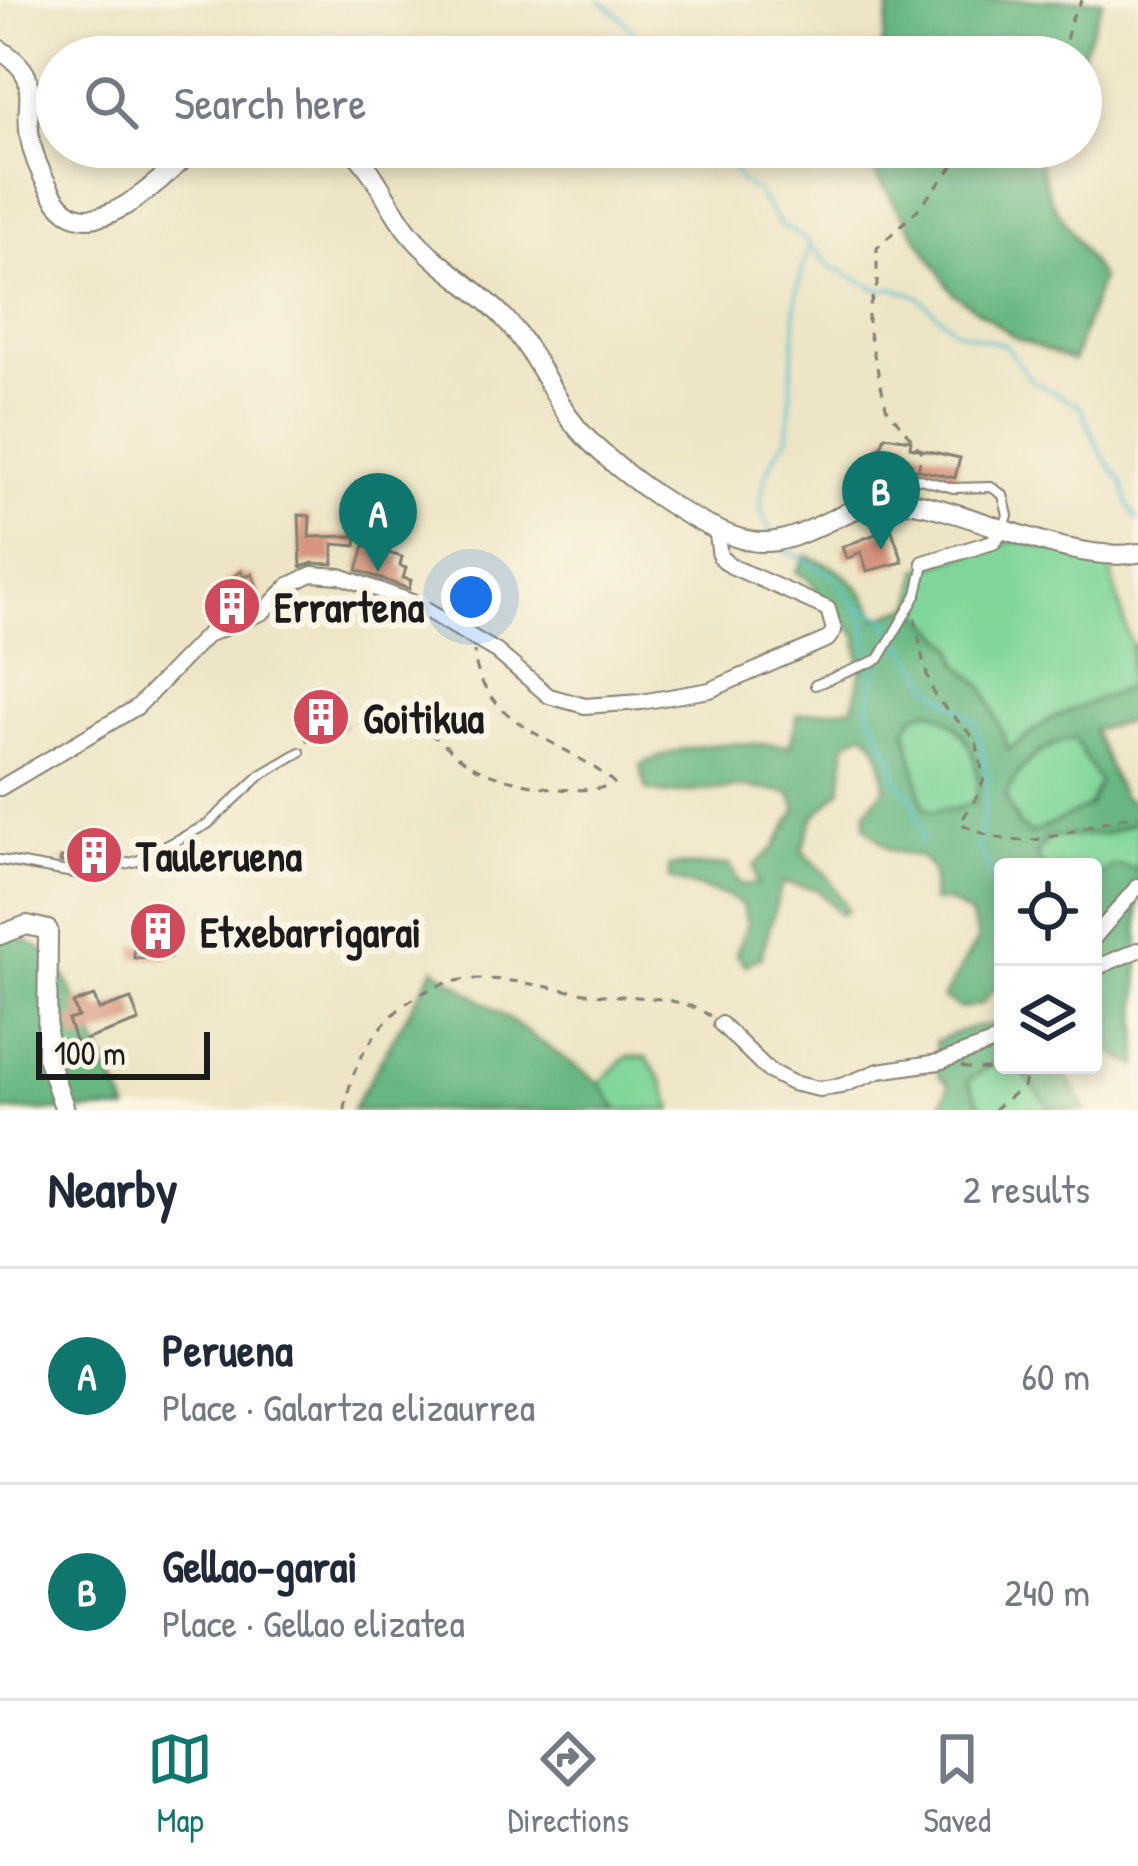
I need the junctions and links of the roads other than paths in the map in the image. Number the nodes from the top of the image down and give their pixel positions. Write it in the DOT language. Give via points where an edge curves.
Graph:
graph roads {
  1 [pos="0,50"];
  2 [pos="36,160"];
  3 [pos="40,168"];
  4 [pos="173,168"];
  5 [pos="366,168"];
  6 [pos="916,478"];
  7 [pos="716,528"];
  8 [pos="1004,530"];
  9 [pos="1138,553"];
  10 [pos="924,563"];
  11 [pos="815,685"];
  12 [pos="300,752"];
  13 [pos="0,788"];
  14 [pos="0,860"];
  15 [pos="1138,886"];
  16 [pos="1102,928"];
  17 [pos="0,935"];
  18 [pos="1138,950"];
  19 [pos="1100,966"];
  20 [pos="722,1024"];
  21 [pos="994,1042"];
  22 [pos="65,1110"];
  1 -- 2 [label="street" via="29,79"];
  3 -- 4 [label="street" via="53,197 76,218 129,204"];
  5 -- 7 [label="street" via="411,235 516,332 583,433"];
  6 -- 8 [label="lane" via="991,487 1003,495"];
  7 -- 8 [label="street" via="761,542 884,500"];
  7 -- 13 [label="street" via="720,557 731,566 828,609 828,639 710,690 585,706 549,696 420,606 340,576 312,574 263,612 207,635 137,706"];
  8 -- 9 [label="street" via="1113,555"];
  8 -- 10 [label="street" via="993,542"];
  10 -- 11 [label="lane" via="912,604 875,662"];
  12 -- 14 [label="lane" via="208,824 137,861 79,874"];
  15 -- 16 [label="street"];
  17 -- 22 [label="street" via="27,926 48,930 47,1057"];
  18 -- 19 [label="street"];
  20 -- 21 [label="street" via="769,1071 803,1087 832,1088"];
}
